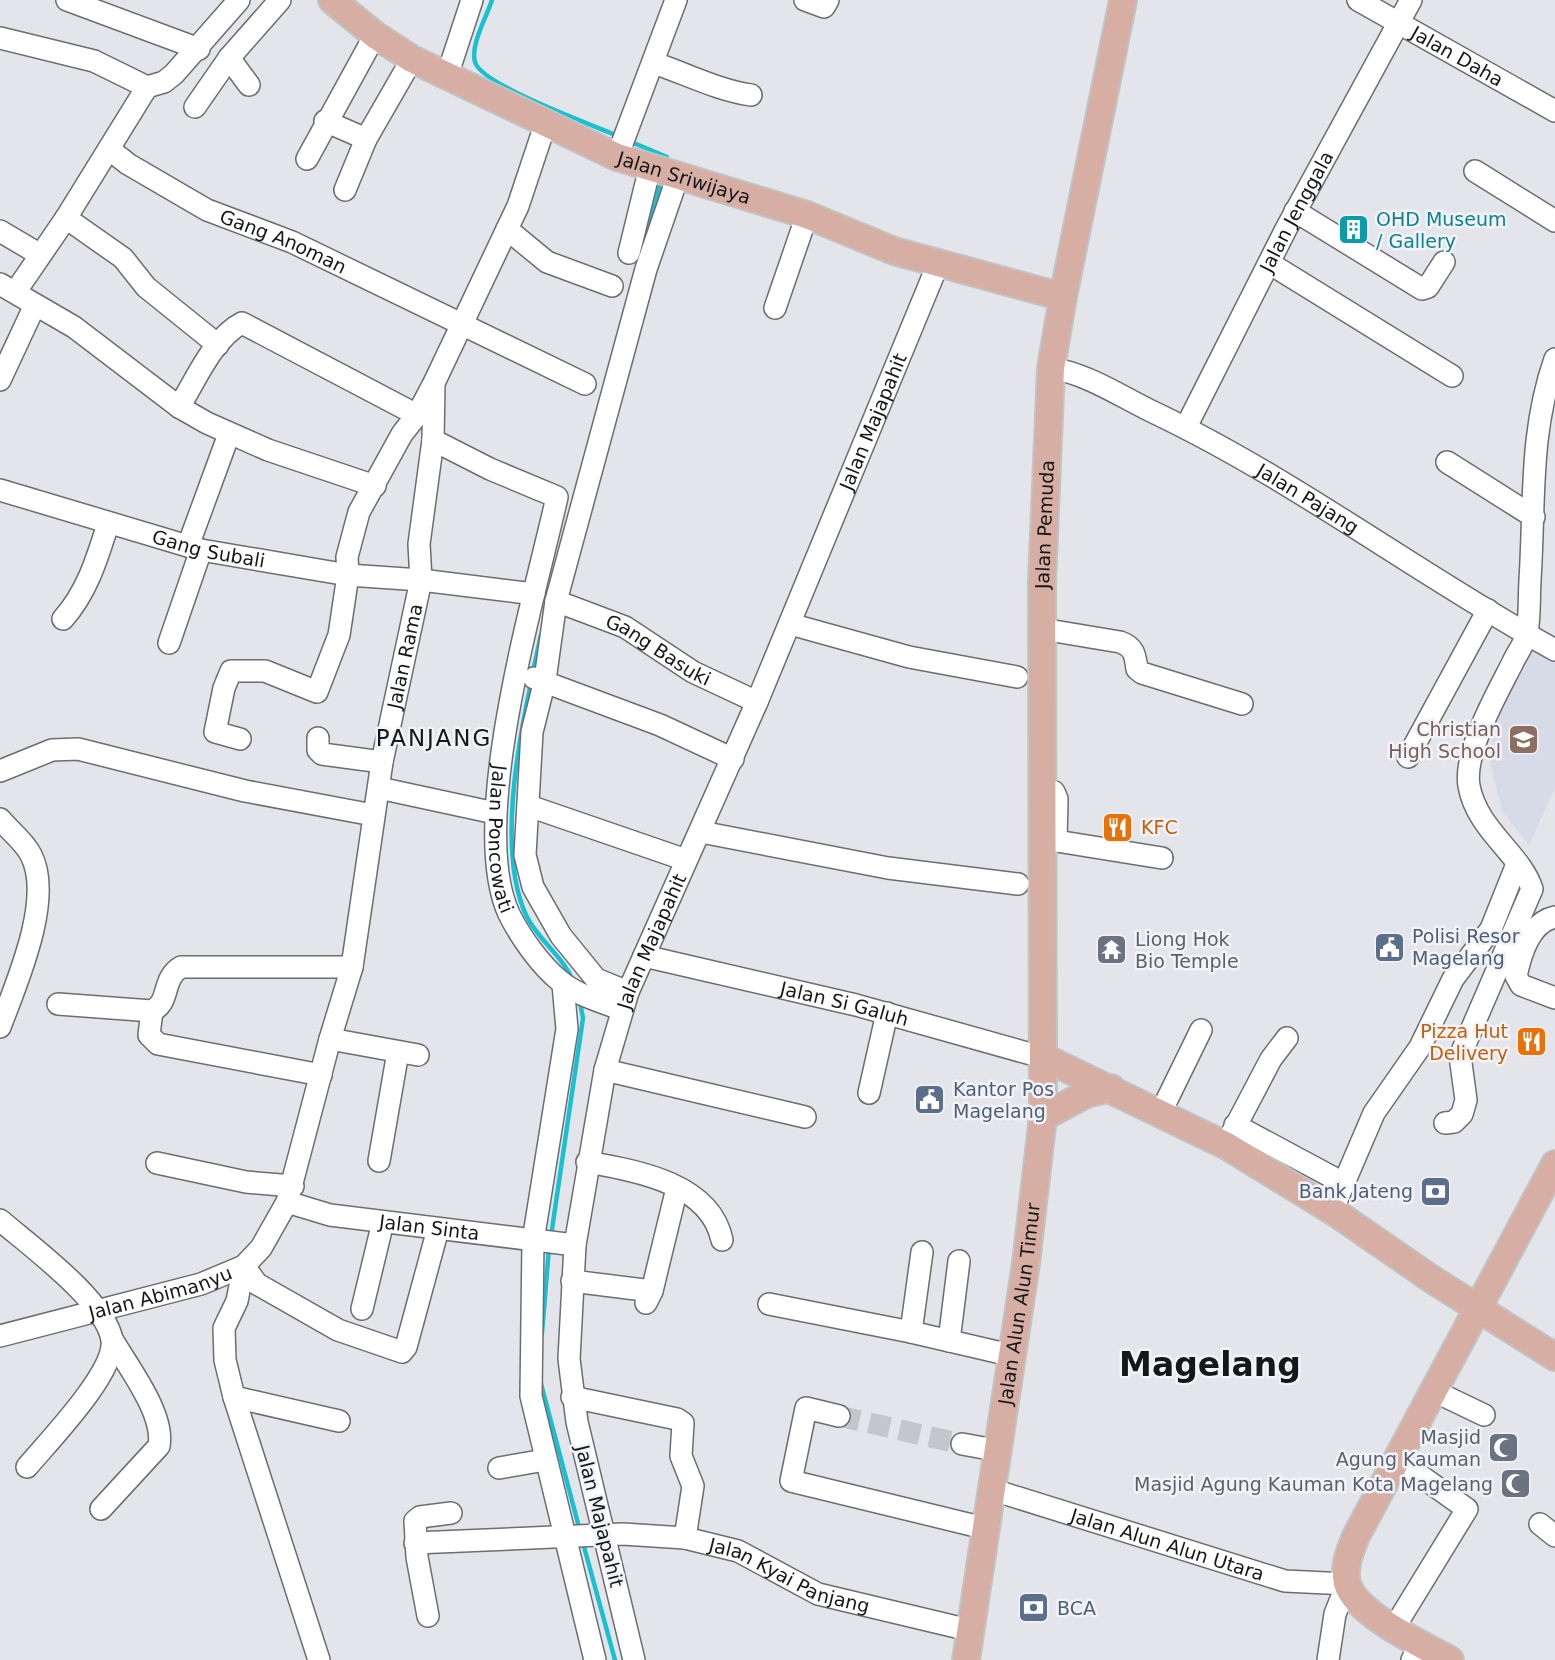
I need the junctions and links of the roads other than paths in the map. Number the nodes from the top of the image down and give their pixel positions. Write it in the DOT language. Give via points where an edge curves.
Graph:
graph roads {
  1 [pos="67,0"];
  2 [pos="239,0"];
  3 [pos="280,0"];
  4 [pos="332,0"];
  5 [pos="472,0"];
  6 [pos="676,0"];
  7 [pos="806,0"];
  8 [pos="828,0"];
  9 [pos="1123,0"];
  10 [pos="1358,0"];
  11 [pos="1411,0"];
  12 [pos="1398,21"];
  13 [pos="375,35"];
  14 [pos="0,38"];
  15 [pos="199,49"];
  16 [pos="229,58"];
  17 [pos="412,59"];
  18 [pos="654,63"];
  19 [pos="447,76"];
  20 [pos="249,85"];
  21 [pos="147,87"];
  22 [pos="751,95"];
  23 [pos="195,107"];
  24 [pos="1555,111"];
  25 [pos="325,121"];
  26 [pos="545,125"];
  27 [pos="366,139"];
  28 [pos="109,149"];
  29 [pos="617,157"];
  30 [pos="307,159"];
  31 [pos="664,171"];
  32 [pos="1475,171"];
  33 [pos="345,190"];
  34 [pos="1295,211"];
  35 [pos="807,215"];
  36 [pos="66,218"];
  37 [pos="1555,221"];
  38 [pos="507,229"];
  39 [pos="0,231"];
  40 [pos="629,253"];
  41 [pos="39,254"];
  42 [pos="1444,262"];
  43 [pos="1269,263"];
  44 [pos="938,264"];
  45 [pos="611,286"];
  46 [pos="8,288"];
  47 [pos="1063,297"];
  48 [pos="35,305"];
  49 [pos="775,308"];
  50 [pos="463,326"];
  51 [pos="218,345"];
  52 [pos="1555,359"];
  53 [pos="1051,368"];
  54 [pos="1452,376"];
  55 [pos="0,380"];
  56 [pos="434,383"];
  57 [pos="585,384"];
  58 [pos="179,407"];
  59 [pos="417,415"];
  60 [pos="1186,427"];
  61 [pos="229,434"];
  62 [pos="433,440"];
  63 [pos="1447,462"];
  64 [pos="375,486"];
  65 [pos="0,490"];
  66 [pos="1534,517"];
  67 [pos="108,524"];
  68 [pos="195,548"];
  69 [pos="348,575"];
  70 [pos="421,579"];
  71 [pos="534,594"];
  72 [pos="556,601"];
  73 [pos="1488,610"];
  74 [pos="63,619"];
  75 [pos="790,624"];
  76 [pos="1042,629"];
  77 [pos="1527,634"];
  78 [pos="169,643"];
  79 [pos="1555,650"];
  80 [pos="532,677"];
  81 [pos="1017,677"];
  82 [pos="757,702"];
  83 [pos="1242,705"];
  84 [pos="318,737"];
  85 [pos="240,739"];
  86 [pos="1408,757"];
  87 [pos="733,759"];
  88 [pos="382,762"];
  89 [pos="0,771"];
  90 [pos="379,788"];
  91 [pos="530,806"];
  92 [pos="495,813"];
  93 [pos="373,815"];
  94 [pos="0,818"];
  95 [pos="701,832"];
  96 [pos="1050,840"];
  97 [pos="1162,858"];
  98 [pos="686,860"];
  99 [pos="1517,864"];
  100 [pos="1018,884"];
  101 [pos="1555,917"];
  102 [pos="644,956"];
  103 [pos="352,967"];
  104 [pos="567,986"];
  105 [pos="1555,998"];
  106 [pos="625,1001"];
  107 [pos="58,1004"];
  108 [pos="152,1011"];
  109 [pos="887,1013"];
  110 [pos="0,1027"];
  111 [pos="1200,1031"];
  112 [pos="1287,1038"];
  113 [pos="330,1039"];
  114 [pos="1045,1058"];
  115 [pos="605,1070"];
  116 [pos="321,1075"];
  117 [pos="1111,1088"];
  118 [pos="869,1093"];
  119 [pos="1161,1112"];
  120 [pos="805,1116"];
  121 [pos="1043,1116"];
  122 [pos="1445,1123"];
  123 [pos="1231,1135"];
  124 [pos="379,1161"];
  125 [pos="587,1162"];
  126 [pos="157,1163"];
  127 [pos="1555,1164"];
  128 [pos="1345,1184"];
  129 [pos="677,1188"];
  130 [pos="290,1194"];
  131 [pos="1332,1211"];
  132 [pos="0,1220"];
  133 [pos="383,1222"];
  134 [pos="438,1229"];
  135 [pos="722,1240"];
  136 [pos="552,1243"];
  137 [pos="922,1252"];
  138 [pos="959,1261"];
  139 [pos="244,1266"];
  140 [pos="572,1281"];
  141 [pos="769,1304"];
  142 [pos="1479,1308"];
  143 [pos="97,1309"];
  144 [pos="362,1309"];
  145 [pos="911,1332"];
  146 [pos="0,1336"];
  147 [pos="112,1339"];
  148 [pos="949,1341"];
  149 [pos="1010,1355"];
  150 [pos="1555,1356"];
  151 [pos="1434,1391"];
  152 [pos="234,1397"];
  153 [pos="572,1397"];
  154 [pos="1484,1415"];
  155 [pos="839,1416"];
  156 [pos="339,1420"];
  157 [pos="962,1444"];
  158 [pos="995,1450"];
  159 [pos="545,1460"];
  160 [pos="1397,1460"];
  161 [pos="27,1467"];
  162 [pos="499,1468"];
  163 [pos="990,1489"];
  164 [pos="102,1509"];
  165 [pos="451,1513"];
  166 [pos="984,1528"];
  167 [pos="584,1536"];
  168 [pos="685,1538"];
  169 [pos="415,1543"];
  170 [pos="1347,1584"];
  171 [pos="428,1616"];
  172 [pos="1394,1628"];
  173 [pos="969,1630"];
  174 [pos="1416,1652"];
  175 [pos="319,1660"];
  176 [pos="595,1660"];
  177 [pos="634,1660"];
  178 [pos="966,1660"];
  179 [pos="1328,1660"];
  180 [pos="1450,1660"];
  1 -- 15 [label="street"];
  2 -- 15 [label="street"];
  3 -- 16 [label="street"];
  4 -- 13 [label="main road, Jalan Sriwijaya"];
  5 -- 19 [label="street"];
  6 -- 18 [label="street"];
  7 -- 8 [label="street" via="820,7"];
  9 -- 47 [label="main road, Jalan Pemuda"];
  10 -- 12 [label="street, Jalan Daha"];
  11 -- 12 [label="street, Jalan Jenggala"];
  12 -- 24 [label="street, Jalan Daha"];
  12 -- 34 [label="street, Jalan Jenggala"];
  13 -- 17 [label="main road, Jalan Sriwijaya"];
  13 -- 25 [label="street"];
  14 -- 21 [label="street" via="94,61"];
  15 -- 21 [label="street" via="164,82"];
  16 -- 20 [label="street"];
  16 -- 23 [label="street"];
  17 -- 19 [label="main road, Jalan Sriwijaya"];
  17 -- 27 [label="street"];
  18 -- 22 [label="street" via="723,91"];
  18 -- 29 [label="street"];
  19 -- 26 [label="main road, Jalan Sriwijaya"];
  21 -- 28 [label="street"];
  25 -- 27 [label="street"];
  25 -- 30 [label="street"];
  26 -- 29 [label="main road, Jalan Sriwijaya"];
  26 -- 38 [label="street, Jalan Rama"];
  27 -- 33 [label="street"];
  28 -- 36 [label="street"];
  28 -- 50 [label="street, Gang Anoman" via="207,210 292,242"];
  29 -- 31 [label="main road, Jalan Sriwijaya"];
  31 -- 35 [label="main road, Jalan Sriwijaya"];
  31 -- 40 [label="street"];
  31 -- 72 [label="street" via="646,269"];
  32 -- 37 [label="street"];
  34 -- 42 [label="street" via="1422,289"];
  34 -- 43 [label="street, Jalan Jenggala"];
  35 -- 44 [label="main road, Jalan Sriwijaya"];
  35 -- 49 [label="street"];
  36 -- 41 [label="street"];
  36 -- 51 [label="street" via="124,258 146,287"];
  38 -- 45 [label="street" via="547,262"];
  38 -- 50 [label="street, Jalan Rama"];
  39 -- 41 [label="street"];
  41 -- 46 [label="street"];
  43 -- 54 [label="street"];
  43 -- 60 [label="street, Jalan Jenggala"];
  44 -- 47 [label="main road, Jalan Sriwijaya"];
  44 -- 75 [label="street, Jalan Majapahit"];
  46 -- 48 [label="street"];
  47 -- 53 [label="main road, Jalan Pemuda"];
  48 -- 55 [label="street"];
  48 -- 58 [label="street" via="74,327"];
  50 -- 56 [label="street, Jalan Rama"];
  50 -- 57 [label="street, Gang Anoman"];
  51 -- 58 [label="street"];
  51 -- 59 [label="street" via="242,323"];
  52 -- 66 [label="street" via="1534,443"];
  53 -- 60 [label="street, Jalan Pajang" via="1108,388"];
  53 -- 76 [label="main road, Jalan Pemuda"];
  56 -- 59 [label="street"];
  56 -- 62 [label="street, Jalan Rama"];
  58 -- 61 [label="street"];
  59 -- 64 [label="street"];
  60 -- 73 [label="street, Jalan Pajang"];
  61 -- 64 [label="street"];
  61 -- 68 [label="street"];
  62 -- 70 [label="street, Jalan Rama" via="419,544"];
  62 -- 71 [label="street, Jalan Poncowati" via="556,497"];
  63 -- 66 [label="street"];
  64 -- 69 [label="street" via="359,512 346,557"];
  65 -- 67 [label="street, Gang Subali"];
  66 -- 77 [label="street"];
  67 -- 68 [label="street, Gang Subali"];
  67 -- 74 [label="street" via="91,577"];
  68 -- 69 [label="street, Gang Subali"];
  68 -- 78 [label="street"];
  69 -- 70 [label="street, Gang Subali"];
  69 -- 85 [label="street" via="339,635 317,692 265,671 231,671 215,732"];
  70 -- 71 [label="street, Gang Subali"];
  70 -- 88 [label="street, Jalan Rama"];
  71 -- 80 [label="street, Jalan Poncowati"];
  72 -- 80 [label="street"];
  72 -- 82 [label="street, Gang Basuki" via="633,631 693,672"];
  73 -- 77 [label="street, Jalan Pajang"];
  73 -- 86 [label="street"];
  75 -- 81 [label="street" via="909,657"];
  75 -- 82 [label="street, Jalan Majapahit"];
  76 -- 83 [label="street" via="1120,642 1135,653 1142,673"];
  76 -- 96 [label="main road, Jalan Pemuda" via="1044,791"];
  77 -- 79 [label="street, Jalan Pajang"];
  77 -- 99 [label="street" via="1479,737 1468,772 1469,788 1490,833"];
  80 -- 87 [label="street" via="660,725"];
  80 -- 91 [label="street"];
  80 -- 92 [label="street, Jalan Poncowati"];
  82 -- 87 [label="street, Jalan Majapahit"];
  84 -- 88 [label="street" via="322,754"];
  87 -- 95 [label="street, Jalan Majapahit"];
  88 -- 90 [label="street, Jalan Rama"];
  89 -- 93 [label="street" via="52,750 78,749 245,791"];
  90 -- 92 [label="street"];
  90 -- 93 [label="street, Jalan Rama"];
  91 -- 98 [label="street"];
  91 -- 106 [label="street" via="525,855 533,887 561,936 596,979"];
  92 -- 104 [label="street, Jalan Poncowati" via="498,869 509,913 551,974"];
  93 -- 103 [label="street, Jalan Rama"];
  94 -- 110 [label="street" via="33,857 37,881 33,926"];
  95 -- 98 [label="street, Jalan Majapahit"];
  95 -- 100 [label="street" via="888,868"];
  96 -- 97 [label="street"];
  96 -- 114 [label="main road, Jalan Pemuda"];
  98 -- 102 [label="street, Jalan Majapahit"];
  99 -- 122 [label="street" via="1532,889 1529,901 1460,1056 1466,1100 1462,1114"];
  99 -- 128 [label="street" via="1491,929 1453,979 1420,1047 1374,1113"];
  101 -- 105 [label="street" via="1545,919 1531,934 1516,976 1521,985"];
  102 -- 106 [label="street, Jalan Majapahit"];
  102 -- 109 [label="street, Jalan Si Galuh"];
  103 -- 108 [label="street" via="181,967 168,980 159,1007"];
  103 -- 113 [label="street, Jalan Rama"];
  104 -- 106 [label="street" via="598,999"];
  104 -- 136 [label="street"];
  106 -- 115 [label="street, Jalan Majapahit"];
  107 -- 108 [label="street"];
  108 -- 116 [label="street" via="149,1035 158,1044"];
  109 -- 114 [label="street, Jalan Si Galuh"];
  109 -- 118 [label="street"];
  111 -- 119 [label="street"];
  112 -- 123 [label="street"];
  113 -- 116 [label="street, Jalan Rama"];
  113 -- 124 [label="street" via="408,1054"];
  114 -- 117 [label="main road"];
  114 -- 121 [label="main road, Jalan Alun Alun Timur"];
  115 -- 120 [label="street"];
  115 -- 125 [label="street, Jalan Majapahit"];
  116 -- 130 [label="street, Jalan Rama"];
  117 -- 119 [label="main road"];
  117 -- 121 [label="main road" via="1086,1094"];
  119 -- 123 [label="main road"];
  121 -- 149 [label="main road, Jalan Alun Alun Timur" via="1036,1194"];
  123 -- 128 [label="street"];
  123 -- 131 [label="main road"];
  125 -- 129 [label="street" via="648,1175"];
  125 -- 136 [label="street, Jalan Majapahit"];
  126 -- 130 [label="street, Jalan Sinta"];
  127 -- 142 [label="main road"];
  128 -- 131 [label="street"];
  129 -- 135 [label="street" via="711,1211"];
  129 -- 140 [label="street" via="649,1298"];
  130 -- 133 [label="street, Jalan Sinta" via="308,1210"];
  130 -- 139 [label="street, Jalan Abimanyu" via="261,1248"];
  131 -- 142 [label="main road"];
  132 -- 143 [label="street"];
  133 -- 134 [label="street, Jalan Sinta"];
  133 -- 144 [label="street"];
  134 -- 136 [label="street, Jalan Sinta"];
  134 -- 139 [label="street" via="402,1352 338,1330 257,1284"];
  136 -- 140 [label="street, Jalan Majapahit"];
  136 -- 159 [label="street" via="531,1396"];
  137 -- 145 [label="street"];
  138 -- 148 [label="street"];
  139 -- 143 [label="street, Jalan Abimanyu" via="201,1284"];
  139 -- 152 [label="street" via="237,1301 224,1328 225,1360"];
  140 -- 153 [label="street, Jalan Majapahit"];
  141 -- 145 [label="street"];
  142 -- 150 [label="main road"];
  142 -- 151 [label="main road"];
  143 -- 146 [label="street, Jalan Abimanyu"];
  143 -- 147 [label="street"];
  145 -- 148 [label="street"];
  147 -- 161 [label="street" via="106,1366"];
  147 -- 164 [label="street" via="156,1416 160,1439 159,1446"];
  148 -- 149 [label="street"];
  149 -- 158 [label="main road, Jalan Alun Alun Timur"];
  151 -- 154 [label="street"];
  151 -- 160 [label="main road"];
  152 -- 156 [label="street"];
  152 -- 175 [label="street"];
  153 -- 167 [label="street, Jalan Majapahit"];
  153 -- 168 [label="street" via="683,1423 681,1456 693,1486"];
  155 -- 166 [label="street" via="806,1408 791,1481"];
  157 -- 158 [label="street"];
  158 -- 163 [label="main road, Jalan Alun Alun Timur"];
  159 -- 162 [label="street"];
  159 -- 167 [label="street"];
  160 -- 170 [label="main road" via="1356,1536 1347,1559"];
  160 -- 172 [label="street" via="1467,1509"];
  163 -- 166 [label="main road, Jalan Alun Alun Timur"];
  163 -- 170 [label="street, Jalan Alun Alun Utara" via="1285,1581"];
  165 -- 169 [label="street" via="415,1521"];
  166 -- 173 [label="main road, Jalan Alun Alun Timur"];
  167 -- 168 [label="street, Jalan Kyai Panjang"];
  167 -- 169 [label="street, Jalan Kyai Panjang"];
  167 -- 176 [label="street"];
  167 -- 177 [label="street, Jalan Majapahit"];
  168 -- 173 [label="street, Jalan Kyai Panjang" via="738,1551 818,1594"];
  169 -- 171 [label="street"];
  170 -- 172 [label="main road" via="1362,1606"];
  170 -- 179 [label="street" via="1335,1614"];
  172 -- 174 [label="main road"];
  173 -- 178 [label="main road, Jalan Alun Alun Timur"];
  174 -- 180 [label="main road"];
}
